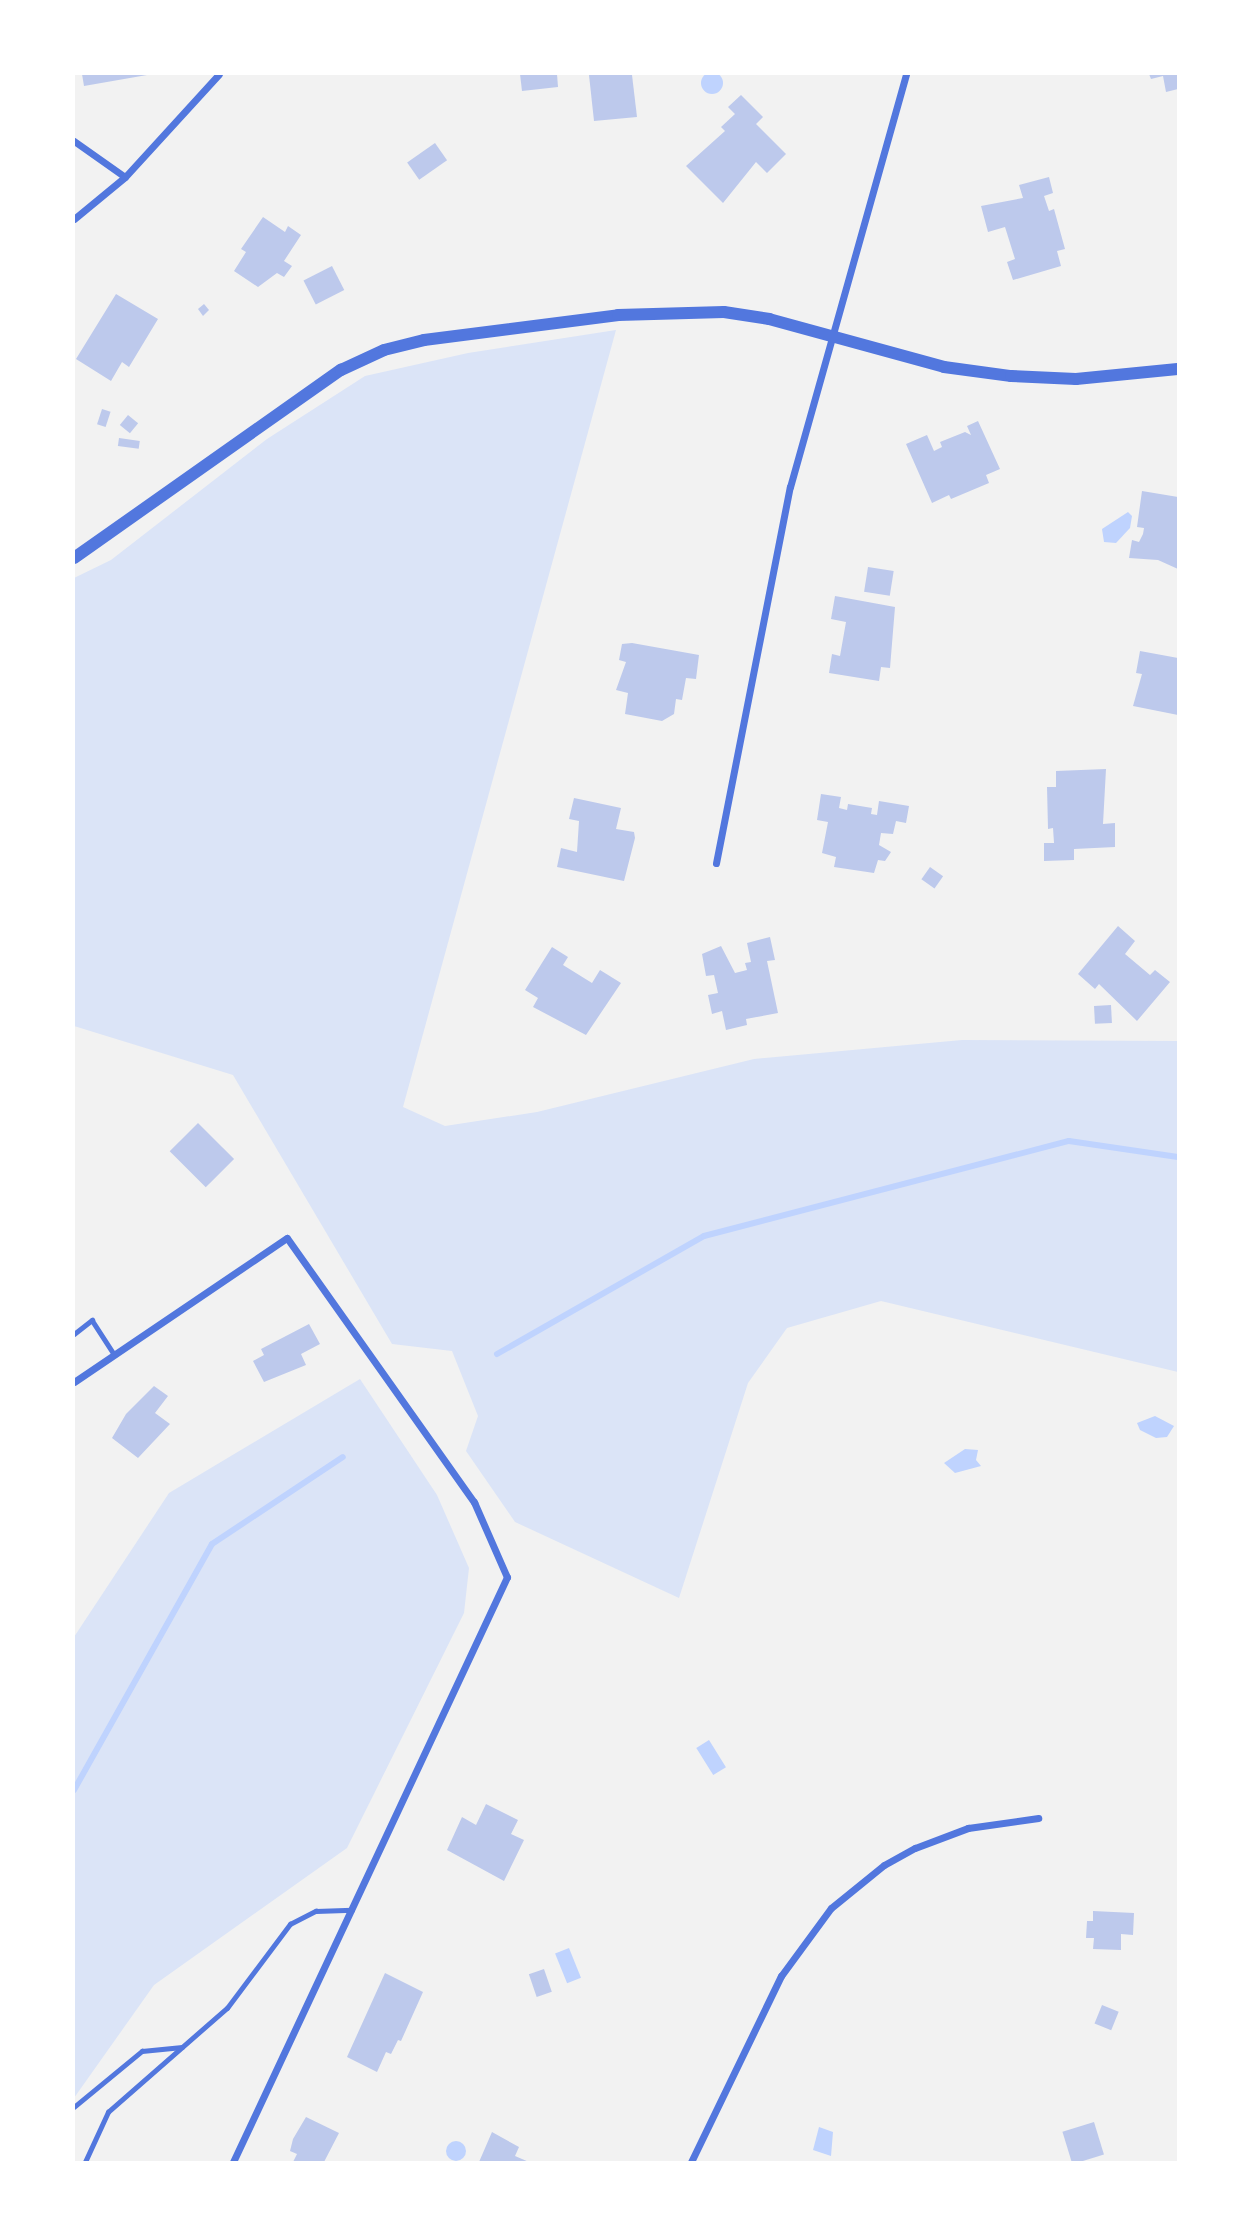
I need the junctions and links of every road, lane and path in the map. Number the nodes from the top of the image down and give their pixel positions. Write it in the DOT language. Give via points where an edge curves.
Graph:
graph roads {
  1 [pos="219,74"];
  2 [pos="906,74"];
  3 [pos="74,141"];
  4 [pos="125,177"];
  5 [pos="74,219"];
  6 [pos="832,334"];
  7 [pos="1178,369"];
  8 [pos="74,558"];
  9 [pos="716,863"];
  10 [pos="74,1334"];
  11 [pos="114,1354"];
  12 [pos="74,1382"];
  13 [pos="1038,1818"];
  14 [pos="353,1910"];
  15 [pos="183,2047"];
  16 [pos="74,2107"];
  17 [pos="85,2162"];
  18 [pos="233,2162"];
  19 [pos="691,2162"];
  1 -- 4 [label="street"];
  2 -- 6 [label="street"];
  3 -- 4 [label="street"];
  4 -- 5 [label="street"];
  6 -- 7 [label="street" via="944,366 1011,376 1076,379"];
  6 -- 8 [label="street" via="724,312 677,311 472,332 384,350 292,400 136,518"];
  6 -- 9 [label="street" via="790,487"];
  10 -- 11 [label="lane" via="92,1320"];
  11 -- 12 [label="street"];
  11 -- 14 [label="street" via="287,1238 474,1502 506,1577"];
  13 -- 19 [label="street" via="968,1828 915,1848 884,1865 831,1908 781,1976"];
  14 -- 15 [label="lane" via="316,1911 290,1924 226,2008"];
  14 -- 18 [label="street"];
  15 -- 16 [label="lane" via="142,2051"];
  15 -- 17 [label="lane" via="108,2112"];
}
